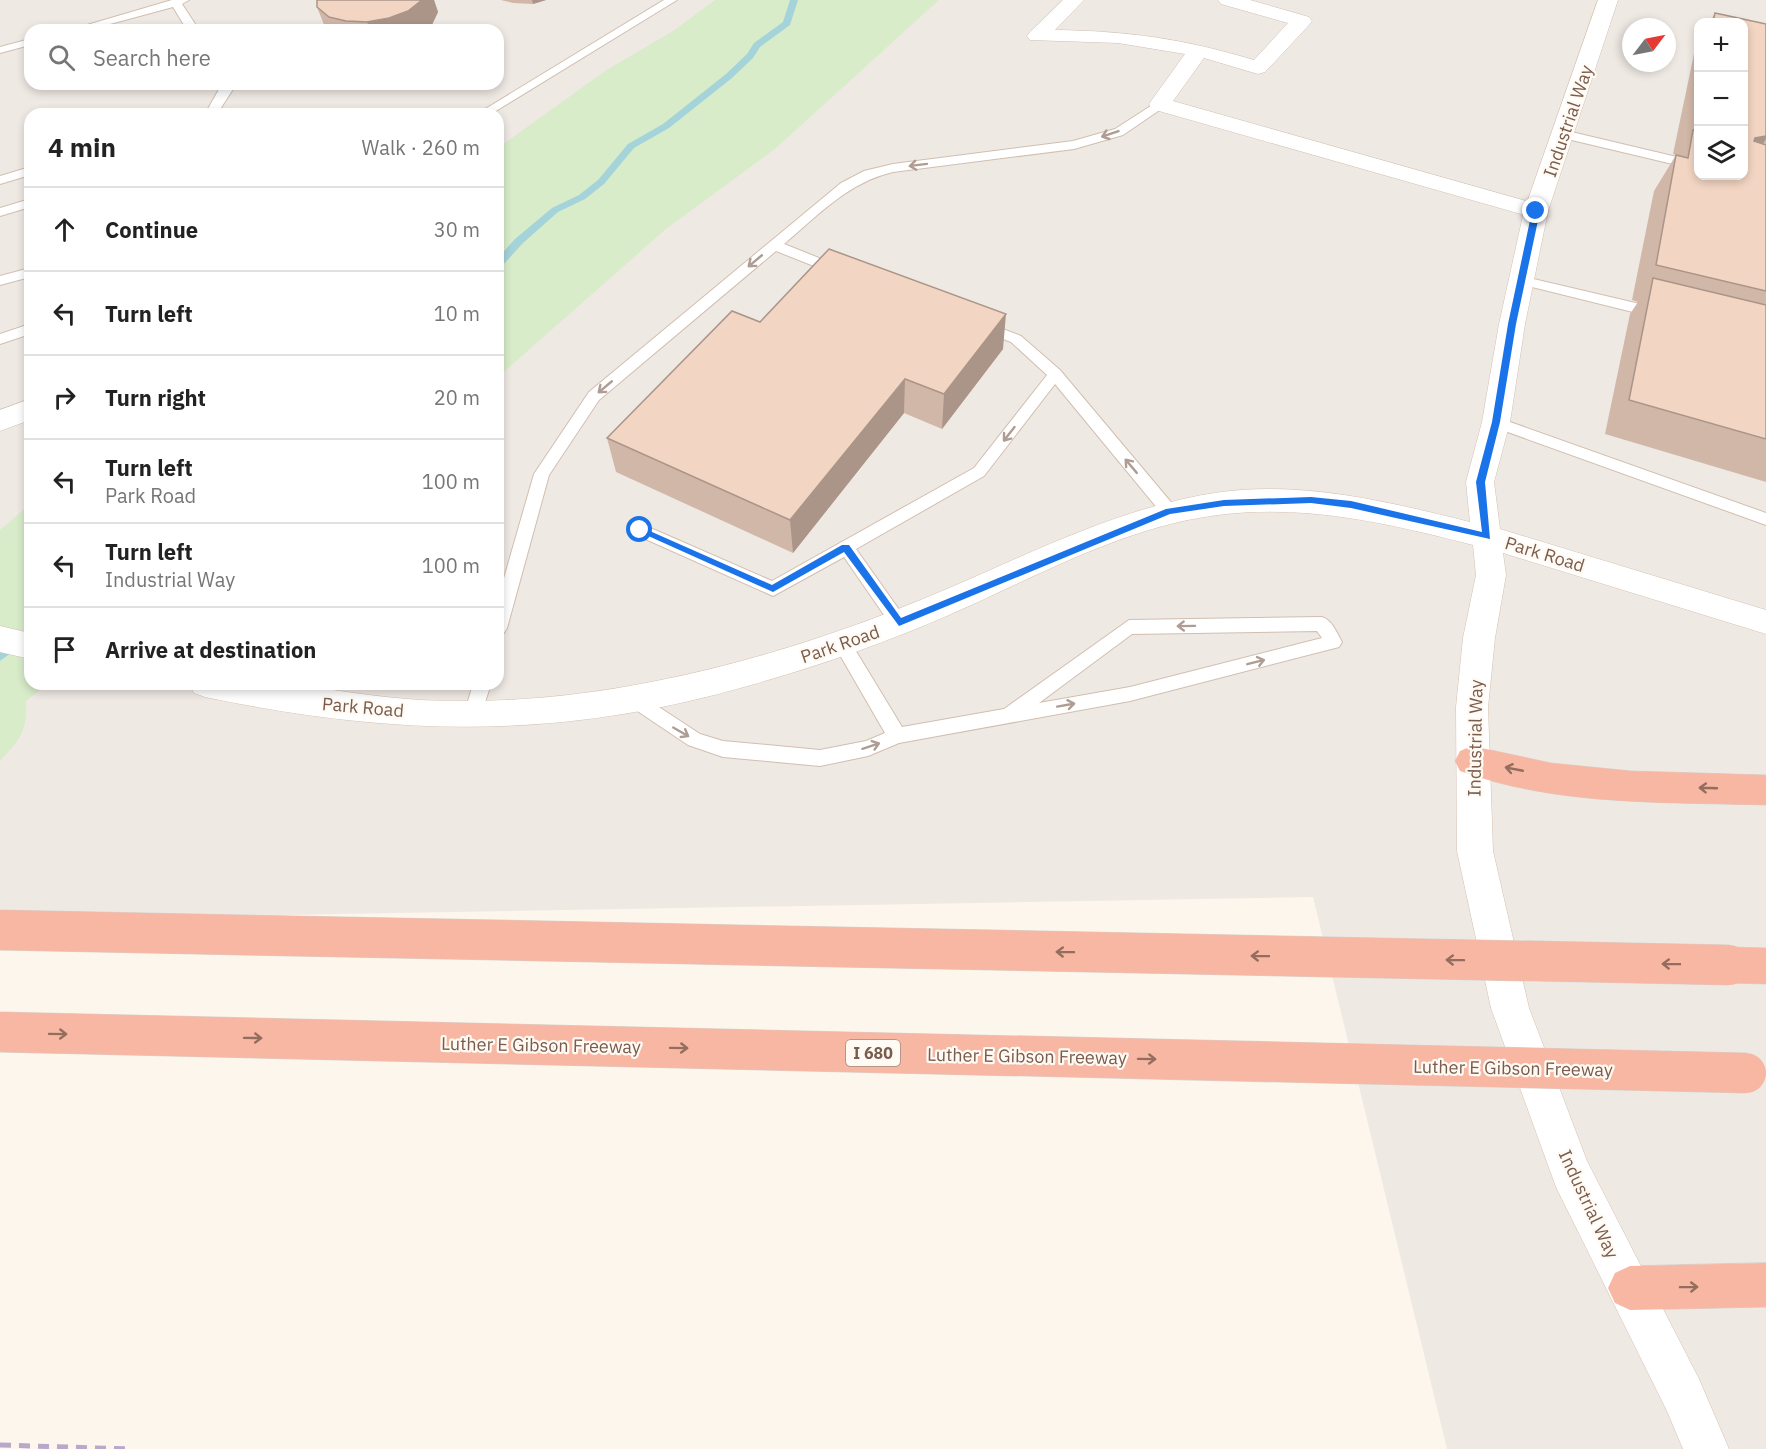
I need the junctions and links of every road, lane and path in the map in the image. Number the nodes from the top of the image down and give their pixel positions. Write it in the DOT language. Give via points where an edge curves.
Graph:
graph roads {
  1 [pos="672,0"];
  2 [pos="1074,0"];
  3 [pos="1228,0"];
  4 [pos="1608,0"];
  5 [pos="180,2"];
  6 [pos="98,24"];
  7 [pos="190,24"];
  8 [pos="24,44"];
  9 [pos="0,50"];
  10 [pos="1198,50"];
  11 [pos="226,90"];
  12 [pos="1160,104"];
  13 [pos="215,108"];
  14 [pos="493,108"];
  15 [pos="1563,134"];
  16 [pos="1694,165"];
  17 [pos="24,173"];
  18 [pos="0,180"];
  19 [pos="24,204"];
  20 [pos="1536,211"];
  21 [pos="0,212"];
  22 [pos="774,245"];
  23 [pos="24,274"];
  24 [pos="851,275"];
  25 [pos="1521,280"];
  26 [pos="0,281"];
  27 [pos="1676,318"];
  28 [pos="972,322"];
  29 [pos="24,331"];
  30 [pos="0,339"];
  31 [pos="1055,374"];
  32 [pos="24,412"];
  33 [pos="0,422"];
  34 [pos="1496,422"];
  35 [pos="1169,511"];
  36 [pos="1766,519"];
  37 [pos="640,530"];
  38 [pos="1487,537"];
  39 [pos="846,547"];
  40 [pos="504,607"];
  41 [pos="1766,622"];
  42 [pos="899,623"];
  43 [pos="0,639"];
  44 [pos="842,643"];
  45 [pos="24,645"];
  46 [pos="233,690"];
  47 [pos="480,690"];
  48 [pos="633,699"];
  49 [pos="473,714"];
  50 [pos="1008,716"];
  51 [pos="897,736"];
  52 [pos="1472,760"];
  53 [pos="1766,790"];
  54 [pos="0,930"];
  55 [pos="1766,966"];
  56 [pos="0,1032"];
  57 [pos="1756,1073"];
  58 [pos="1766,1285"];
  59 [pos="1630,1288"];
  60 [pos="1706,1449"];
  1 -- 14 [label="lane"];
  2 -- 10 [label="street" via="1037,36 1118,37"];
  3 -- 10 [label="street" via="1302,21 1258,68"];
  4 -- 15 [label="street, Industrial Way"];
  5 -- 6 [label="lane"];
  5 -- 7 [label="lane"];
  8 -- 9 [label="lane"];
  10 -- 12 [label="street"];
  11 -- 13 [label="lane"];
  12 -- 20 [label="street"];
  12 -- 22 [label="lane, one-way" via="1119,132 1074,145 868,174 845,186"];
  15 -- 16 [label="lane"];
  15 -- 20 [label="street, Industrial Way"];
  17 -- 18 [label="lane"];
  19 -- 21 [label="lane"];
  20 -- 25 [label="street, Industrial Way"];
  22 -- 24 [label="lane"];
  22 -- 40 [label="lane, one-way" via="594,396 542,474"];
  23 -- 26 [label="lane"];
  25 -- 27 [label="lane"];
  25 -- 34 [label="street, Industrial Way"];
  28 -- 31 [label="lane" via="1016,339"];
  29 -- 30 [label="lane"];
  35 -- 31 [label="lane, one-way"];
  31 -- 39 [label="lane, one-way" via="979,472"];
  32 -- 33 [label="street"];
  34 -- 36 [label="lane"];
  34 -- 38 [label="street, Industrial Way" via="1480,482"];
  35 -- 38 [label="street, Park Road" via="1224,503 1311,500 1351,505"];
  35 -- 42 [label="street, Park Road"];
  37 -- 39 [label="lane" via="773,589"];
  38 -- 41 [label="street, Park Road"];
  38 -- 52 [label="street, Industrial Way" via="1491,575 1479,638"];
  39 -- 42 [label="lane"];
  42 -- 44 [label="street, Park Road"];
  43 -- 45 [label="street"];
  44 -- 48 [label="street, Park Road" via="692,689"];
  44 -- 51 [label="lane"];
  46 -- 49 [label="street, Park Road" via="383,711"];
  47 -- 49 [label="lane"];
  48 -- 49 [label="street, Park Road" via="576,708"];
  48 -- 51 [label="lane, one-way" via="694,740 723,749 820,758 868,748"];
  50 -- 50 [label="lane, one-way" via="1130,694 1333,642 1322,624 1129,627"];
  50 -- 51 [label="lane"];
  53 -- 52 [label="highway, one-way" via="1631,786 1563,779"];
  52 -- 59 [label="street, Industrial Way" via="1475,851 1510,1008 1571,1172"];
  55 -- 54 [label="highway, one-way, bridge"];
  56 -- 57 [label="highway, Luther E Gibson Freeway / I 680, one-way, bridge"];
  59 -- 58 [label="highway, one-way"];
  59 -- 60 [label="street, Industrial Way"];
}
